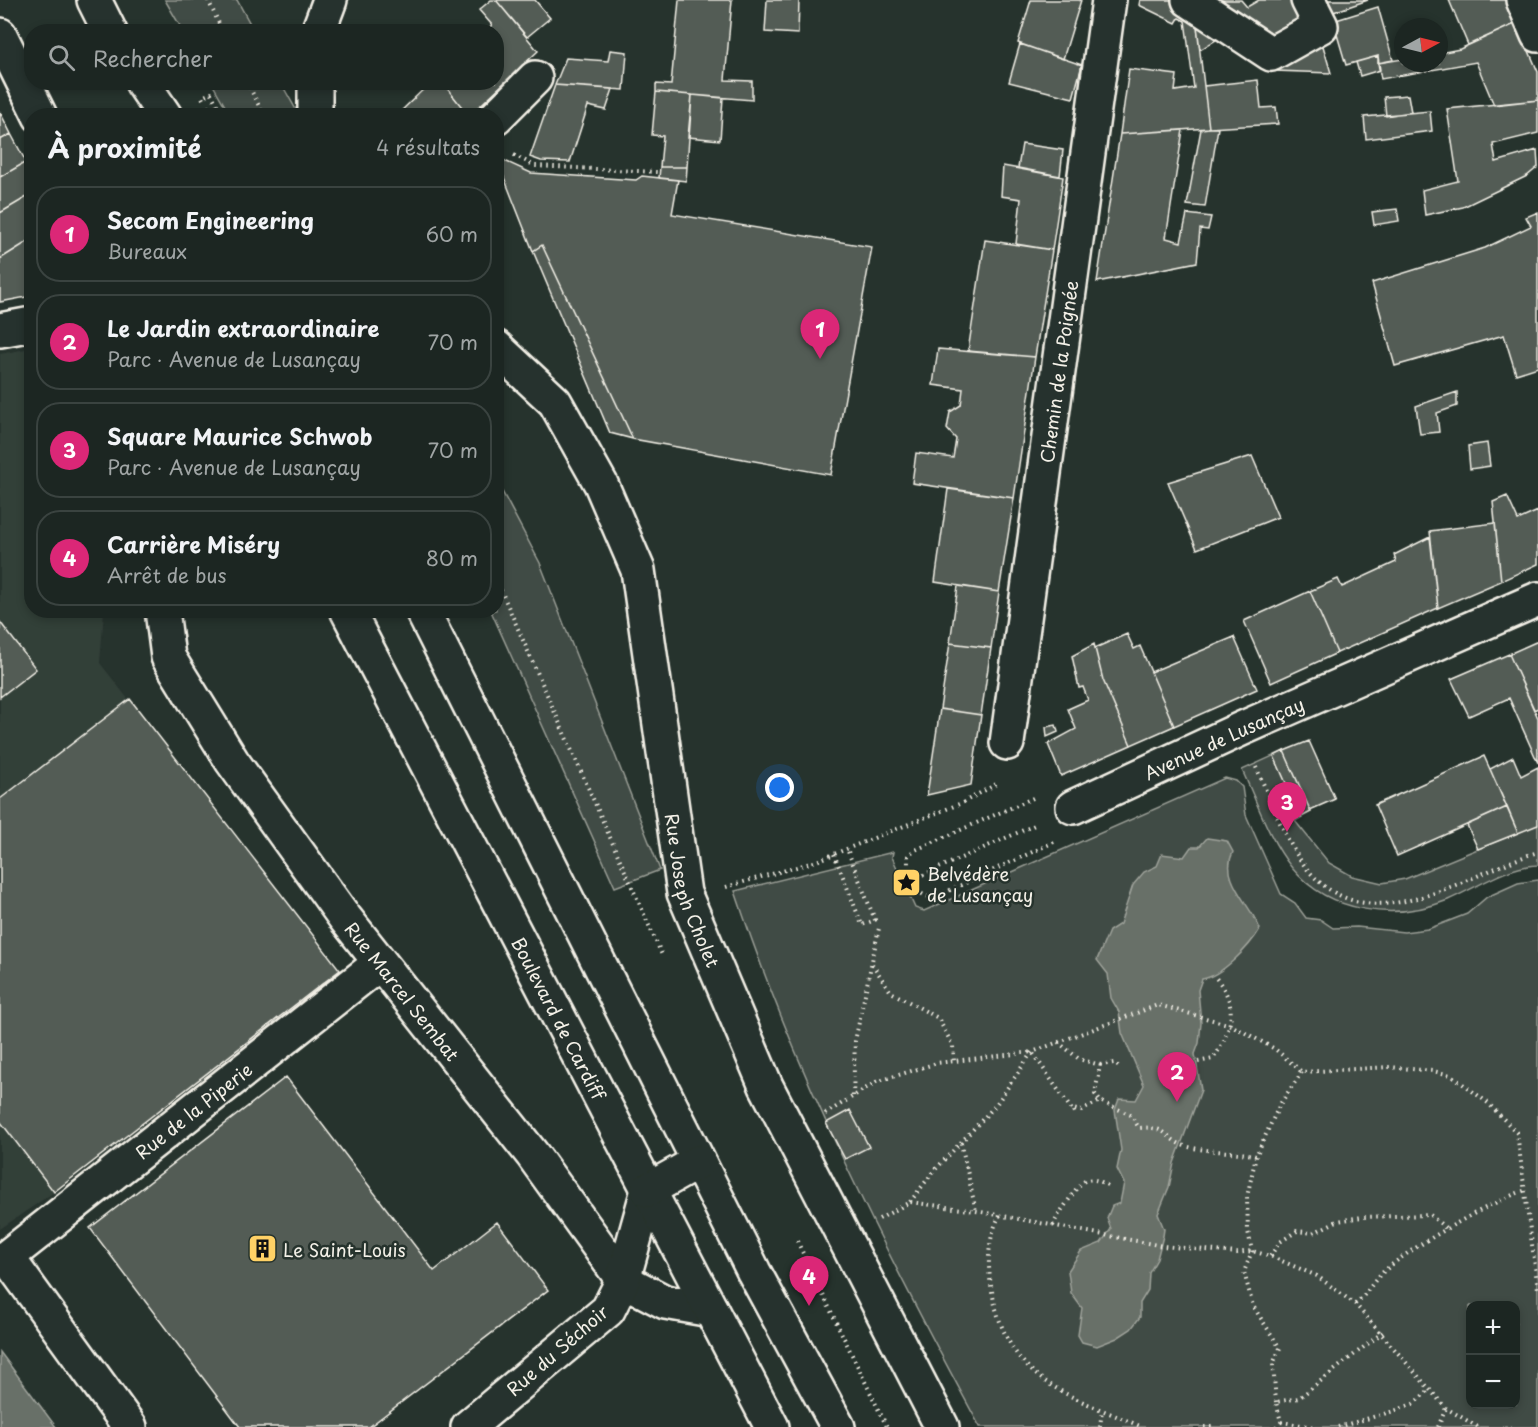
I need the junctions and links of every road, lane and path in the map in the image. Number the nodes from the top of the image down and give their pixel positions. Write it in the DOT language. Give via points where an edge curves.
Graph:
graph roads {
  1 [pos="94,0"];
  2 [pos="208,0"];
  3 [pos="330,0"];
  4 [pos="1108,0"];
  5 [pos="1189,0"];
  6 [pos="1308,0"];
  7 [pos="1522,0"];
  8 [pos="106,24"];
  9 [pos="219,24"];
  10 [pos="321,24"];
  11 [pos="0,35"];
  12 [pos="1538,35"];
  13 [pos="535,78"];
  14 [pos="24,84"];
  15 [pos="27,90"];
  16 [pos="131,90"];
  17 [pos="147,90"];
  18 [pos="251,90"];
  19 [pos="315,90"];
  20 [pos="36,108"];
  21 [pos="136,108"];
  22 [pos="160,108"];
  23 [pos="208,108"];
  24 [pos="219,108"];
  25 [pos="260,108"];
  26 [pos="315,108"];
  27 [pos="504,109"];
  28 [pos="519,158"];
  29 [pos="657,172"];
  30 [pos="24,326"];
  31 [pos="0,330"];
  32 [pos="504,354"];
  33 [pos="1538,599"];
  34 [pos="163,618"];
  35 [pos="351,618"];
  36 [pos="426,618"];
  37 [pos="1241,729"];
  38 [pos="1007,743"];
  39 [pos="986,792"];
  40 [pos="1043,794"];
  41 [pos="1060,813"];
  42 [pos="847,849"];
  43 [pos="1538,852"];
  44 [pos="834,854"];
  45 [pos="912,880"];
  46 [pos="740,883"];
  47 [pos="879,928"];
  48 [pos="380,963"];
  49 [pos="872,963"];
  50 [pos="1215,977"];
  51 [pos="1231,1025"];
  52 [pos="1058,1042"];
  53 [pos="1032,1052"];
  54 [pos="954,1061"];
  55 [pos="1198,1062"];
  56 [pos="1100,1065"];
  57 [pos="1119,1067"];
  58 [pos="1302,1072"];
  59 [pos="853,1096"];
  60 [pos="1100,1101"];
  61 [pos="822,1116"];
  62 [pos="960,1142"];
  63 [pos="1256,1156"];
  64 [pos="698,1162"];
  65 [pos="1110,1187"];
  66 [pos="648,1190"];
  67 [pos="1526,1190"];
  68 [pos="910,1202"];
  69 [pos="976,1211"];
  70 [pos="1000,1215"];
  71 [pos="873,1222"];
  72 [pos="1053,1226"];
  73 [pos="1448,1230"];
  74 [pos="1252,1251"];
  75 [pos="1270,1256"];
  76 [pos="623,1280"];
  77 [pos="1538,1289"];
  78 [pos="1355,1304"];
  79 [pos="711,1310"];
  80 [pos="1383,1332"];
  81 [pos="1430,1390"];
  82 [pos="1276,1402"];
  83 [pos="1446,1408"];
  84 [pos="1102,1410"];
  85 [pos="1281,1422"];
  86 [pos="130,1427"];
  87 [pos="468,1427"];
  88 [pos="772,1427"];
  89 [pos="838,1427"];
  90 [pos="942,1427"];
  91 [pos="1100,1427"];
  92 [pos="1142,1427"];
  93 [pos="1204,1427"];
  94 [pos="1215,1427"];
  95 [pos="1276,1427"];
  96 [pos="1315,1427"];
  97 [pos="1338,1427"];
  98 [pos="1438,1427"];
  99 [pos="1478,1427"];
  1 -- 8 [label="street"];
  2 -- 9 [label="path"];
  3 -- 10 [label="street"];
  4 -- 38 [label="street, Chemin de la Poignée"];
  5 -- 6 [label="street" via="1271,54 1321,26"];
  7 -- 12 [label="street"];
  11 -- 14 [label="street"];
  13 -- 27 [label="street"];
  15 -- 20 [label="street"];
  16 -- 21 [label="street"];
  17 -- 22 [label="street"];
  18 -- 25 [label="path"];
  19 -- 26 [label="street"];
  23 -- 24 [label="path" via="202,97 211,93"];
  28 -- 29 [label="path" via="535,166"];
  30 -- 31 [label="street"];
  32 -- 90 [label="street, Rue Joseph Cholet" via="555,402 601,484 638,570 684,893 766,1086"];
  33 -- 37 [label="street, Avenue de Lusançay"];
  34 -- 48 [label="street, Rue Marcel Sembat" via="168,657 232,761"];
  35 -- 66 [label="street, Boulevard de Cardiff"];
  36 -- 64 [label="street"];
  37 -- 41 [label="street, Avenue de Lusançay"];
  37 -- 43 [label="path" via="1292,847 1337,893 1357,902 1407,902"];
  39 -- 42 [label="path"];
  40 -- 45 [label="path" via="913,851 908,856"];
  41 -- 45 [label="path"];
  41 -- 45 [label="path"];
  41 -- 45 [label="path" via="1072,834 941,895 926,897"];
  42 -- 44 [label="path"];
  42 -- 44 [label="path" via="875,920 862,925"];
  44 -- 46 [label="path"];
  47 -- 49 [label="path"];
  48 -- 76 [label="street, Rue Marcel Sembat" via="532,1154"];
  48 -- 86 [label="street, Rue de la Piperie" via="7,1257"];
  49 -- 54 [label="path" via="891,992 938,1018 953,1046"];
  49 -- 59 [label="path" via="855,1041"];
  50 -- 51 [label="path" via="1230,1005"];
  51 -- 52 [label="path" via="1158,1005"];
  51 -- 55 [label="path" via="1213,1059"];
  51 -- 58 [label="path" via="1275,1049"];
  52 -- 53 [label="path"];
  52 -- 56 [label="path" via="1079,1059"];
  53 -- 54 [label="path"];
  53 -- 60 [label="path" via="1074,1113 1072,1108 1081,1111"];
  53 -- 62 [label="path" via="995,1106"];
  54 -- 59 [label="path" via="876,1082"];
  56 -- 57 [label="path" via="1114,1063"];
  56 -- 60 [label="path" via="1095,1094"];
  58 -- 63 [label="path" via="1280,1104"];
  58 -- 67 [label="path" via="1390,1067 1450,1075 1488,1103 1516,1133"];
  59 -- 61 [label="path"];
  60 -- 63 [label="path" via="1131,1115 1139,1128 1166,1131 1182,1146"];
  62 -- 68 [label="path"];
  62 -- 69 [label="path"];
  63 -- 74 [label="path" via="1247,1197"];
  64 -- 66 [label="street"];
  64 -- 89 [label="street"];
  65 -- 72 [label="path" via="1088,1180 1080,1183"];
  66 -- 76 [label="street, Rue du Séchoir"];
  66 -- 79 [label="street, Boulevard de Cardiff"];
  67 -- 73 [label="path" via="1504,1197"];
  67 -- 77 [label="path"];
  68 -- 69 [label="path"];
  68 -- 71 [label="path"];
  69 -- 70 [label="path"];
  70 -- 72 [label="path"];
  70 -- 84 [label="path" via="989,1248 989,1277 1008,1345 1033,1374"];
  72 -- 74 [label="path" via="1163,1246"];
  73 -- 75 [label="path" via="1430,1215 1362,1217 1337,1221 1312,1233 1297,1232 1280,1242"];
  73 -- 78 [label="path" via="1379,1276 1369,1293"];
  74 -- 75 [label="path"];
  74 -- 82 [label="path" via="1244,1272 1253,1306 1280,1348 1273,1364"];
  75 -- 78 [label="path" via="1317,1276"];
  76 -- 79 [label="street, Rue Marcel Sembat" via="665,1302"];
  76 -- 87 [label="street, Rue du Séchoir" via="608,1310"];
  78 -- 80 [label="path"];
  79 -- 88 [label="street, Boulevard de Cardiff"];
  80 -- 81 [label="path"];
  80 -- 82 [label="path" via="1299,1398"];
  81 -- 83 [label="path"];
  81 -- 97 [label="path" via="1413,1404"];
  82 -- 85 [label="path"];
  83 -- 98 [label="path"];
  83 -- 99 [label="path"];
  84 -- 91 [label="path"];
  84 -- 92 [label="path"];
  85 -- 95 [label="path"];
  85 -- 96 [label="path"];
  93 -- 94 [label="path"];
}
